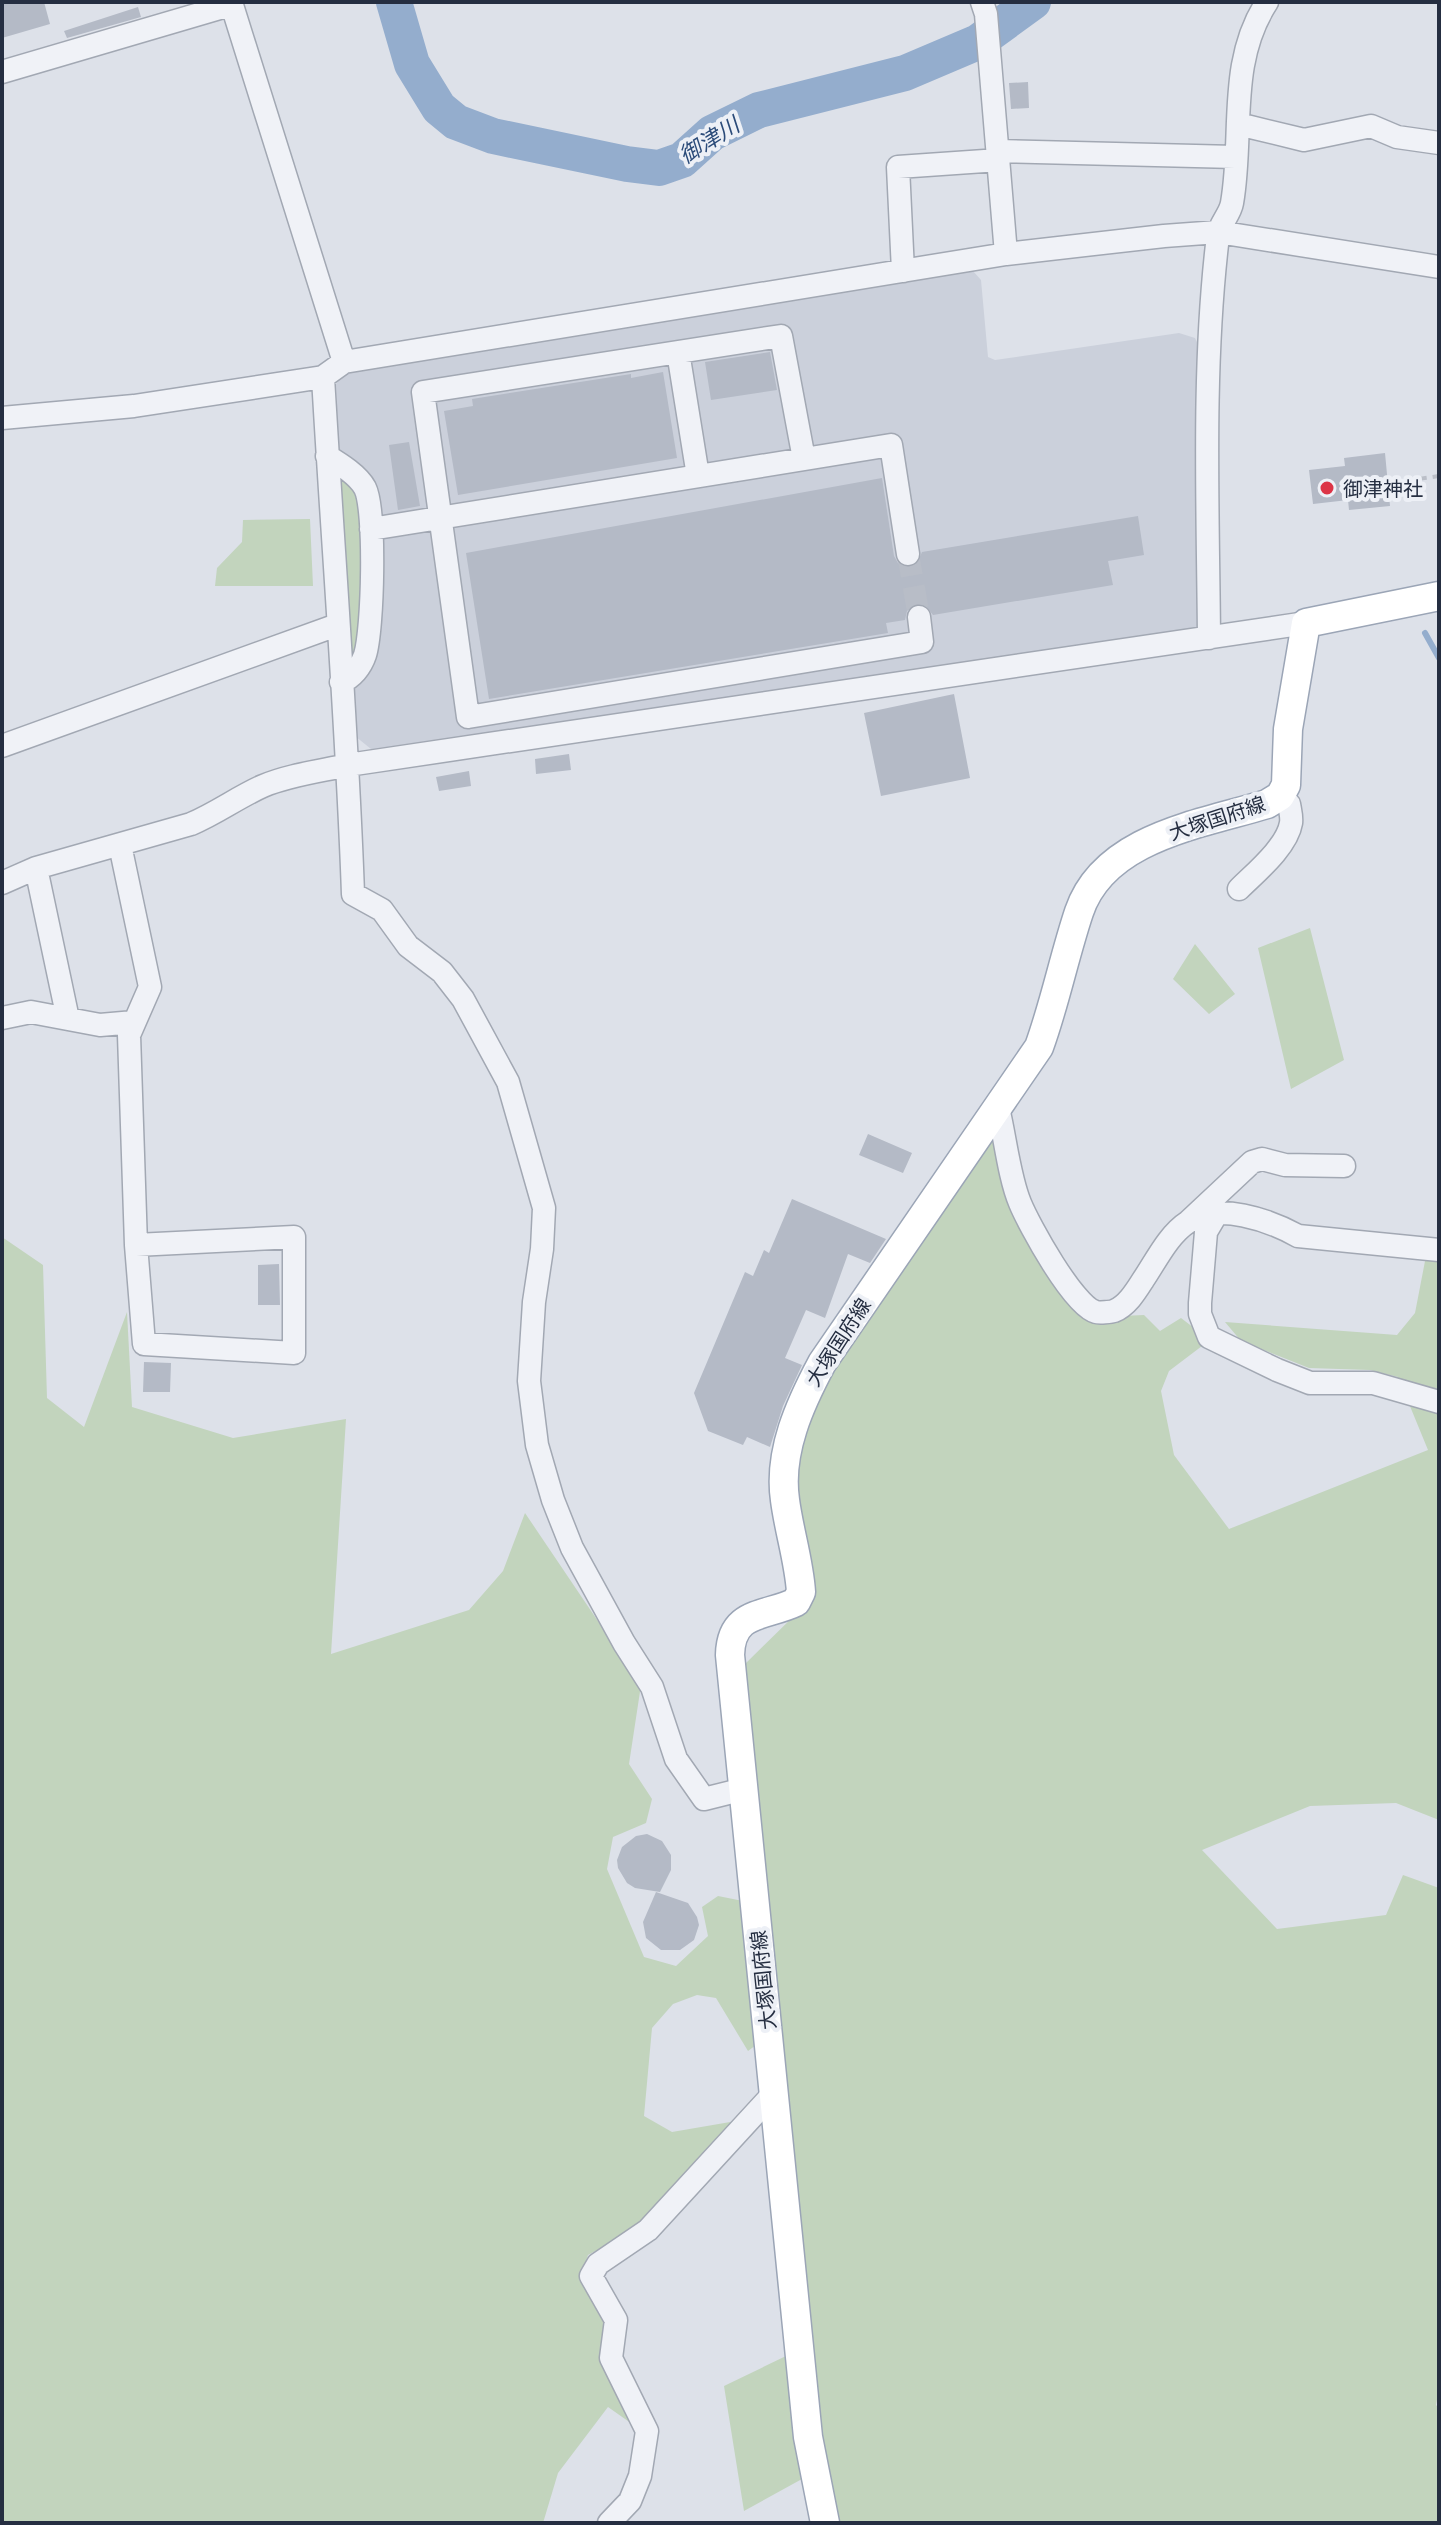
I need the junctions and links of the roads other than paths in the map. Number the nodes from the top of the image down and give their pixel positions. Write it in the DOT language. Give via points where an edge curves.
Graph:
graph roads {
  1 [pos="982,2"];
  2 [pos="1267,2"];
  3 [pos="230,4"];
  4 [pos="2,72"];
  5 [pos="1238,124"];
  6 [pos="1439,143"];
  7 [pos="999,155"];
  8 [pos="1235,157"];
  9 [pos="1218,232"];
  10 [pos="1006,254"];
  11 [pos="1439,267"];
  12 [pos="903,271"];
  13 [pos="678,352"];
  14 [pos="344,362"];
  15 [pos="323,377"];
  16 [pos="2,418"];
  17 [pos="327,456"];
  18 [pos="804,459"];
  19 [pos="698,476"];
  20 [pos="441,517"];
  21 [pos="371,529"];
  22 [pos="908,554"];
  23 [pos="1439,596"];
  24 [pos="919,617"];
  25 [pos="1306,623"];
  26 [pos="337,625"];
  27 [pos="1209,638"];
  28 [pos="341,682"];
  29 [pos="2,746"];
  30 [pos="348,765"];
  31 [pos="1280,796"];
  32 [pos="120,845"];
  33 [pos="36,868"];
  34 [pos="2,883"];
  35 [pos="1239,889"];
  36 [pos="2,1018"];
  37 [pos="68,1019"];
  38 [pos="134,1022"];
  39 [pos="998,1108"];
  40 [pos="1344,1166"];
  41 [pos="1216,1215"];
  42 [pos="1188,1221"];
  43 [pos="136,1245"];
  44 [pos="1439,1250"];
  45 [pos="1439,1402"];
  46 [pos="744,1789"];
  47 [pos="774,2093"];
  48 [pos="609,2523"];
  49 [pos="825,2523"];
  1 -- 7 [label="street"];
  2 -- 5 [label="street" via="1249,35"];
  3 -- 4 [label="street"];
  3 -- 14 [label="street"];
  5 -- 6 [label="street" via="1304,140 1371,126 1397,137"];
  5 -- 8 [label="street"];
  7 -- 8 [label="street"];
  7 -- 10 [label="street"];
  7 -- 12 [label="street" via="898,167"];
  8 -- 9 [label="street" via="1232,206"];
  9 -- 10 [label="street"];
  9 -- 11 [label="street"];
  9 -- 27 [label="street" via="1209,368"];
  10 -- 12 [label="street"];
  12 -- 14 [label="street"];
  13 -- 18 [label="street" via="781,336"];
  13 -- 19 [label="street"];
  13 -- 20 [label="street" via="423,392"];
  14 -- 15 [label="street"];
  15 -- 16 [label="street" via="134,406"];
  15 -- 17 [label="street"];
  17 -- 21 [label="street" via="364,486"];
  17 -- 26 [label="street"];
  18 -- 19 [label="street"];
  18 -- 22 [label="street" via="891,445"];
  19 -- 20 [label="street"];
  20 -- 21 [label="street"];
  20 -- 24 [label="street" via="468,717 922,642"];
  21 -- 28 [label="street" via="365,655 351,678"];
  23 -- 25 [label="main road"];
  25 -- 27 [label="street"];
  25 -- 31 [label="main road, 大塚国府線" via="1288,729 1286,785"];
  26 -- 28 [label="street"];
  26 -- 29 [label="street"];
  27 -- 30 [label="street"];
  28 -- 30 [label="street"];
  30 -- 32 [label="street" via="267,784 212,815"];
  30 -- 46 [label="street" via="353,894 382,910 408,946 442,972 463,999 508,1082 544,1208 529,1381 537,1445 553,1500 578,1559 652,1687 676,1759 704,1799"];
  31 -- 35 [label="street" via="1289,804 1289,829 1275,853"];
  31 -- 39 [label="main road, 大塚国府線" via="1156,838 1106,871 1080,909 1039,1047"];
  32 -- 33 [label="street"];
  32 -- 38 [label="street" via="150,987"];
  33 -- 34 [label="street"];
  33 -- 37 [label="street"];
  36 -- 37 [label="street" via="31,1012"];
  37 -- 38 [label="street" via="100,1025"];
  38 -- 43 [label="street" via="129,1035"];
  39 -- 42 [label="street" via="1019,1202 1069,1288 1096,1312 1115,1311 1131,1298"];
  39 -- 46 [label="main road, 大塚国府線" via="822,1363 792,1428 784,1496 801,1592 796,1602 748,1619 730,1640"];
  40 -- 42 [label="street" via="1252,1162"];
  41 -- 42 [label="street"];
  41 -- 44 [label="street" via="1238,1213 1298,1236"];
  41 -- 45 [label="street" via="1206,1232 1200,1303 1209,1337 1310,1383 1373,1383"];
  43 -- 43 [label="street" via="144,1344 294,1353 294,1237"];
  46 -- 47 [label="main road, 大塚国府線"];
  47 -- 48 [label="street" via="648,2230 598,2264 591,2276 616,2320 611,2358 647,2431 630,2501"];
  47 -- 49 [label="main road, 大塚国府線" via="808,2437"];
}
